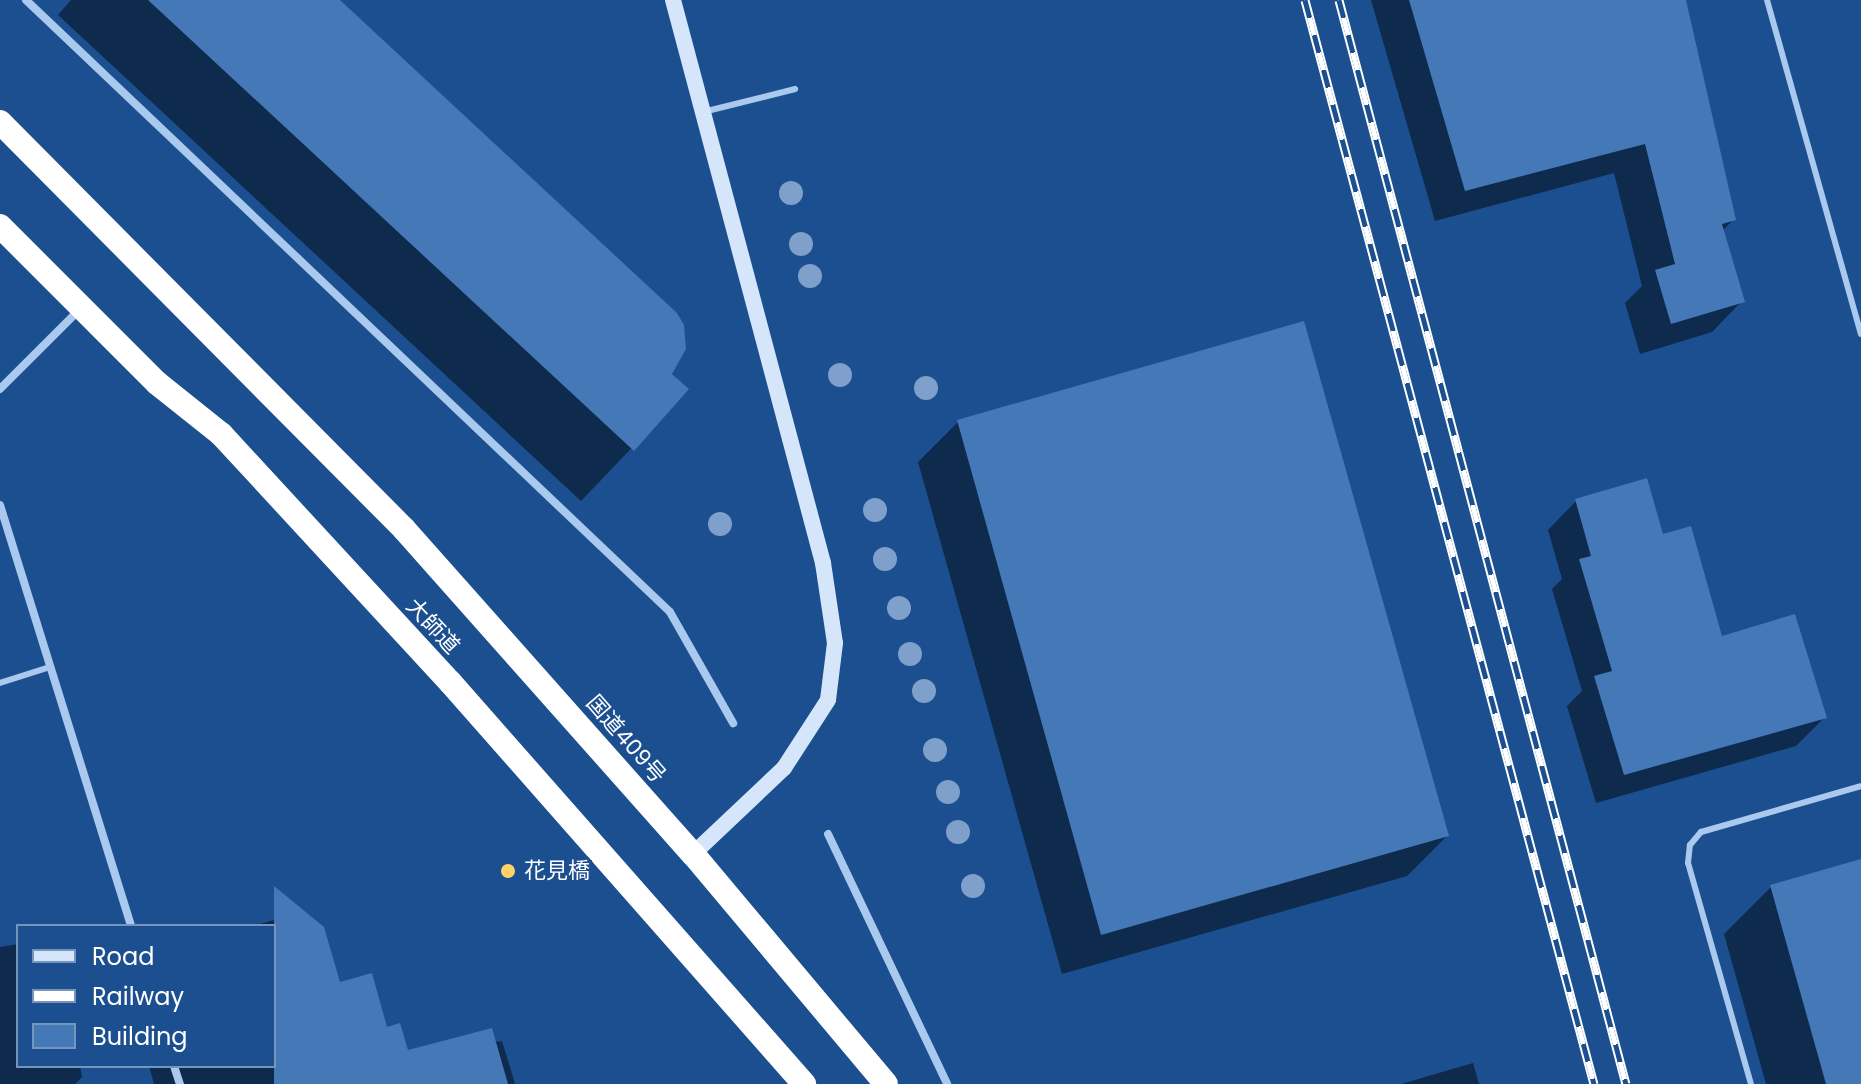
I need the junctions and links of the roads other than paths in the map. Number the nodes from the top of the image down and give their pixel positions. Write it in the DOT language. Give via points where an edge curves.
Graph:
graph roads {
  1 [pos="26,0"];
  2 [pos="673,0"];
  3 [pos="1767,0"];
  4 [pos="795,89"];
  5 [pos="703,112"];
  6 [pos="0,122"];
  7 [pos="0,226"];
  8 [pos="84,305"];
  9 [pos="1861,334"];
  10 [pos="0,389"];
  11 [pos="0,505"];
  12 [pos="521,659"];
  13 [pos="50,667"];
  14 [pos="0,683"];
  15 [pos="733,723"];
  16 [pos="1861,786"];
  17 [pos="828,834"];
  18 [pos="693,854"];
  19 [pos="130,924"];
  20 [pos="804,1084"];
  21 [pos="886,1084"];
  22 [pos="947,1084"];
  23 [pos="1751,1084"];
  1 -- 15 [label="street" via="670,612"];
  2 -- 5 [label="street"];
  3 -- 9 [label="lane"];
  4 -- 5 [label="lane"];
  5 -- 18 [label="street" via="823,563 835,643 828,700 784,768"];
  6 -- 12 [label="highway, 大師道" via="404,529"];
  7 -- 8 [label="highway, 大師道"];
  8 -- 10 [label="street"];
  8 -- 20 [label="highway, 大師道" via="157,383 242,457 471,706"];
  11 -- 13 [label="street"];
  12 -- 18 [label="highway, 国道409号"];
  13 -- 14 [label="lane"];
  13 -- 19 [label="street"];
  16 -- 23 [label="lane" via="1701,832 1690,845 1688,863"];
  17 -- 22 [label="street"];
  18 -- 21 [label="highway"];
}
